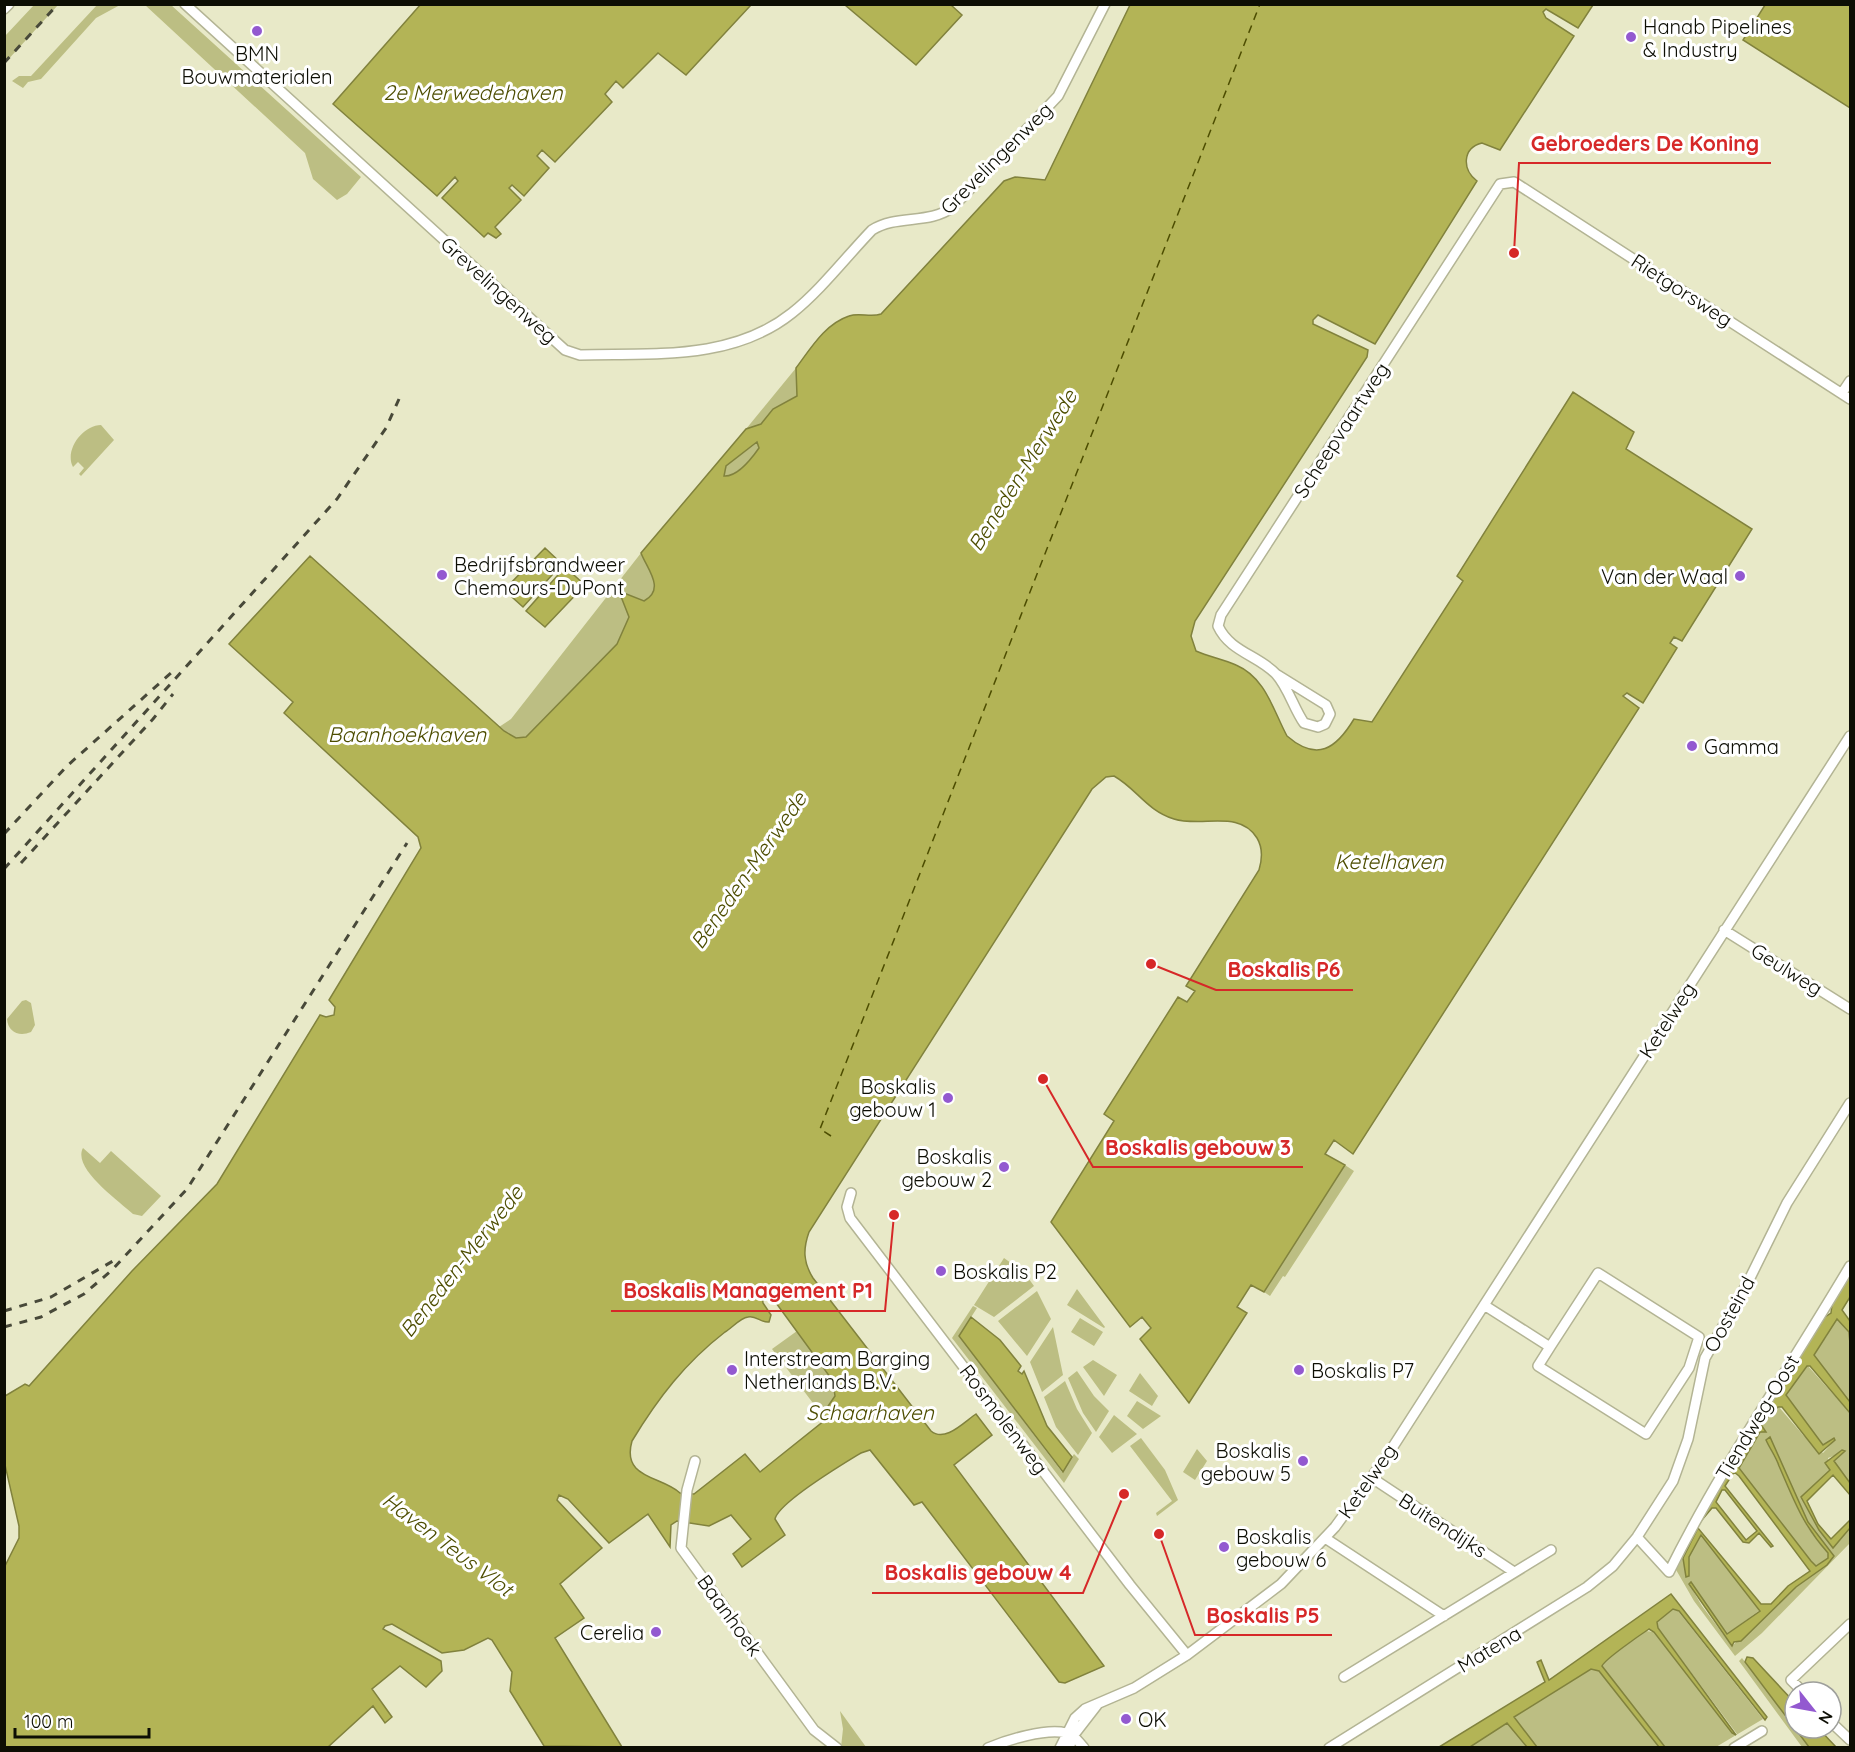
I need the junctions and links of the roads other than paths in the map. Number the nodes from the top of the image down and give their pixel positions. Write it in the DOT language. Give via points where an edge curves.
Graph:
graph roads {
  1 [pos="9,4"];
  2 [pos="185,4"];
  3 [pos="1105,4"];
  4 [pos="4,9"];
  5 [pos="1514,182"];
  6 [pos="1851,381"];
  7 [pos="1846,396"];
  8 [pos="1276,674"];
  9 [pos="1851,736"];
  10 [pos="1724,930"];
  11 [pos="1851,1009"];
  12 [pos="1851,1103"];
  13 [pos="851,1193"];
  14 [pos="1851,1266"];
  15 [pos="1484,1305"];
  16 [pos="1550,1347"];
  17 [pos="695,1461"];
  18 [pos="1372,1478"];
  19 [pos="1638,1537"];
  20 [pos="1325,1538"];
  21 [pos="1551,1550"];
  22 [pos="1515,1572"];
  23 [pos="1444,1616"];
  24 [pos="1851,1624"];
  25 [pos="1187,1655"];
  26 [pos="1344,1677"];
  27 [pos="1791,1680"];
  28 [pos="1762,1731"];
  29 [pos="1070,1734"];
  30 [pos="837,1748"];
  31 [pos="988,1748"];
  32 [pos="1060,1748"];
  33 [pos="1069,1748"];
  34 [pos="1084,1748"];
  35 [pos="1329,1748"];
  36 [pos="1734,1748"];
  1 -- 4 [label="street"];
  2 -- 3 [label="street, Grevelingenweg" via="565,350 580,355 690,351 741,342 794,312 872,230 885,222 940,217 1058,96"];
  5 -- 7 [label="street, Rietgorsweg"];
  5 -- 8 [label="street, Scheepvaartweg" via="1500,184 1221,615 1218,626 1229,643"];
  6 -- 7 [label="street"];
  8 -- 8 [label="street, Scheepvaartweg" via="1304,723 1318,727 1325,724 1330,714 1326,705"];
  9 -- 10 [label="street, Ketelweg"];
  10 -- 11 [label="street, Geulweg"];
  10 -- 15 [label="street, Ketelweg"];
  12 -- 19 [label="street, Oosteind" via="1787,1203 1705,1358 1688,1439 1673,1481"];
  13 -- 25 [label="street, Rosmolenweg" via="847,1208 850,1218"];
  14 -- 19 [label="street, Tiendweg-Oost" via="1753,1419 1669,1572"];
  15 -- 16 [label="street"];
  15 -- 18 [label="street, Ketelweg"];
  16 -- 16 [label="street" via="1538,1366 1646,1434 1689,1368 1698,1337 1598,1273"];
  17 -- 30 [label="street, Baanhoek" via="687,1490 681,1548 814,1730"];
  18 -- 20 [label="street, Ketelweg"];
  18 -- 22 [label="street, Buitendijks"];
  19 -- 35 [label="street, Matena" via="1614,1566 1587,1587"];
  20 -- 23 [label="street"];
  20 -- 25 [label="street, Ketelweg" via="1281,1584"];
  21 -- 22 [label="street, Buitendijks"];
  22 -- 23 [label="street, Buitendijks"];
  23 -- 26 [label="street, Buitendijks"];
  24 -- 27 [label="street"];
  25 -- 29 [label="street, Ketelweg" via="1097,1706"];
  28 -- 36 [label="street"];
  29 -- 31 [label="street" via="1052,1732 1006,1740"];
  29 -- 32 [label="street"];
  29 -- 33 [label="street"];
  29 -- 34 [label="street"];
}
